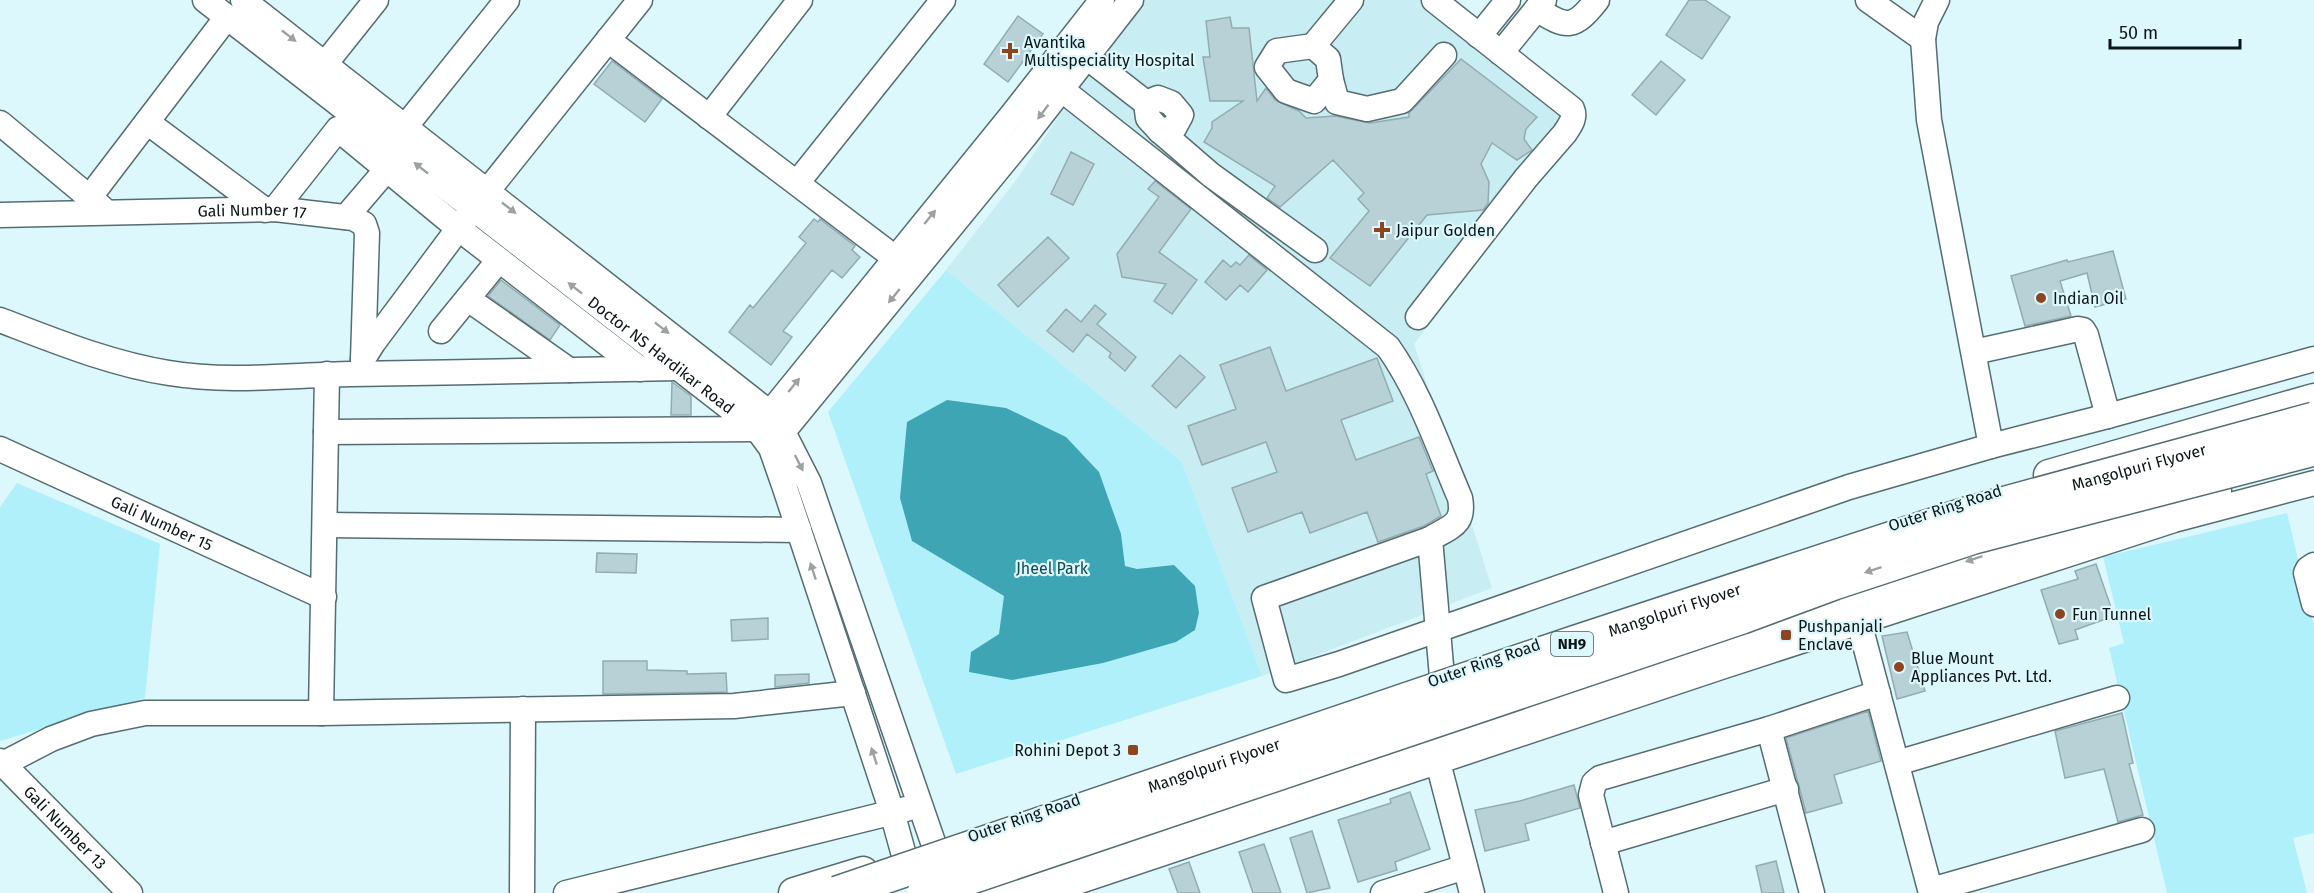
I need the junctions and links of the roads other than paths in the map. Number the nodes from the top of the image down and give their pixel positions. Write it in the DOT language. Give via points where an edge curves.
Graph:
graph roads {
  1 [pos="204,0"];
  2 [pos="376,0"];
  3 [pos="507,0"];
  4 [pos="640,0"];
  5 [pos="800,0"];
  6 [pos="943,0"];
  7 [pos="1102,0"];
  8 [pos="1131,0"];
  9 [pos="1351,0"];
  10 [pos="1434,0"];
  11 [pos="1508,0"];
  12 [pos="1597,0"];
  13 [pos="1868,0"];
  14 [pos="1937,0"];
  15 [pos="1540,4"];
  16 [pos="240,5"];
  17 [pos="1479,36"];
  18 [pos="1923,39"];
  19 [pos="608,40"];
  20 [pos="1313,46"];
  21 [pos="1078,49"];
  22 [pos="1501,53"];
  23 [pos="1444,55"];
  24 [pos="325,64"];
  25 [pos="1331,80"];
  26 [pos="1061,89"];
  27 [pos="709,117"];
  28 [pos="147,122"];
  29 [pos="0,123"];
  30 [pos="405,127"];
  31 [pos="387,169"];
  32 [pos="797,183"];
  33 [pos="89,198"];
  34 [pos="480,200"];
  35 [pos="270,210"];
  36 [pos="109,213"];
  37 [pos="0,215"];
  38 [pos="346,217"];
  39 [pos="458,228"];
  40 [pos="1315,250"];
  41 [pos="499,260"];
  42 [pos="905,266"];
  43 [pos="468,299"];
  44 [pos="1418,317"];
  45 [pos="0,320"];
  46 [pos="441,331"];
  47 [pos="1974,352"];
  48 [pos="2314,359"];
  49 [pos="359,367"];
  50 [pos="678,368"];
  51 [pos="640,369"];
  52 [pos="569,370"];
  53 [pos="327,374"];
  54 [pos="2314,399"];
  55 [pos="2108,416"];
  56 [pos="2314,419"];
  57 [pos="770,431"];
  58 [pos="326,432"];
  59 [pos="1991,446"];
  60 [pos="0,449"];
  61 [pos="2314,449"];
  62 [pos="2314,464"];
  63 [pos="2314,483"];
  64 [pos="325,525"];
  65 [pos="799,531"];
  66 [pos="1430,539"];
  67 [pos="2314,565"];
  68 [pos="324,597"];
  69 [pos="2314,604"];
  70 [pos="1859,622"];
  71 [pos="1437,630"];
  72 [pos="1442,677"];
  73 [pos="853,693"];
  74 [pos="1878,693"];
  75 [pos="2116,698"];
  76 [pos="523,709"];
  77 [pos="321,713"];
  78 [pos="1769,729"];
  79 [pos="1435,751"];
  80 [pos="1,762"];
  81 [pos="1897,764"];
  82 [pos="1785,789"];
  83 [pos="1076,800"];
  84 [pos="920,805"];
  85 [pos="892,812"];
  86 [pos="2142,830"];
  87 [pos="1603,843"];
  88 [pos="935,848"];
  89 [pos="1103,853"];
  90 [pos="905,859"];
  91 [pos="1465,867"];
  92 [pos="1391,892"];
  93 [pos="1931,892"];
  94 [pos="130,893"];
  95 [pos="522,893"];
  96 [pos="566,893"];
  97 [pos="794,893"];
  98 [pos="837,893"];
  99 [pos="924,893"];
  100 [pos="986,893"];
  101 [pos="1044,893"];
  102 [pos="1472,893"];
  103 [pos="1616,893"];
  104 [pos="1812,893"];
  1 -- 16 [label="street, Doctor NS Hardikar Road"];
  2 -- 24 [label="street"];
  3 -- 30 [label="street"];
  4 -- 19 [label="street"];
  5 -- 27 [label="street"];
  6 -- 32 [label="street"];
  7 -- 21 [label="street"];
  8 -- 21 [label="street"];
  9 -- 20 [label="street"];
  10 -- 17 [label="street"];
  11 -- 17 [label="street"];
  12 -- 15 [label="street" via="1582,18 1569,24 1557,22"];
  13 -- 18 [label="street"];
  14 -- 18 [label="street"];
  15 -- 22 [label="street"];
  16 -- 24 [label="street, Doctor NS Hardikar Road, one-way"];
  16 -- 28 [label="street"];
  34 -- 16 [label="street, Doctor NS Hardikar Road, one-way"];
  17 -- 22 [label="street"];
  18 -- 47 [label="street" via="1929,120"];
  19 -- 27 [label="street"];
  19 -- 34 [label="street"];
  20 -- 25 [label="street" via="1328,59"];
  20 -- 25 [label="street" via="1277,51 1267,67 1286,91 1314,101"];
  21 -- 26 [label="street"];
  21 -- 40 [label="street" via="1146,103 1148,118 1211,175"];
  42 -- 21 [label="street, one-way"];
  22 -- 44 [label="street" via="1572,109 1574,119"];
  23 -- 25 [label="street" via="1402,101 1367,109 1337,102"];
  24 -- 30 [label="street, Doctor NS Hardikar Road"];
  26 -- 42 [label="street, one-way"];
  26 -- 66 [label="street" via="1388,347 1416,394 1460,498 1459,521"];
  27 -- 32 [label="street"];
  28 -- 33 [label="street"];
  28 -- 35 [label="street"];
  29 -- 33 [label="street"];
  30 -- 34 [label="street, Doctor NS Hardikar Road"];
  31 -- 35 [label="street" via="338,129"];
  31 -- 38 [label="street"];
  31 -- 39 [label="street"];
  32 -- 42 [label="street"];
  33 -- 36 [label="street"];
  34 -- 39 [label="street"];
  50 -- 34 [label="street, Doctor NS Hardikar Road, one-way"];
  34 -- 57 [label="street, Doctor NS Hardikar Road, one-way"];
  35 -- 36 [label="street, Gali Number 17"];
  35 -- 38 [label="street, Gali Number 17"];
  36 -- 37 [label="street, Gali Number 17"];
  38 -- 49 [label="street" via="364,224 367,233"];
  39 -- 41 [label="street"];
  39 -- 49 [label="street"];
  41 -- 43 [label="street"];
  41 -- 51 [label="street"];
  42 -- 57 [label="street"];
  43 -- 46 [label="street"];
  43 -- 52 [label="street"];
  45 -- 53 [label="street" via="82,351 167,373 250,379"];
  47 -- 55 [label="street" via="2083,330"];
  47 -- 59 [label="street"];
  48 -- 55 [label="street"];
  49 -- 52 [label="street"];
  49 -- 53 [label="street"];
  50 -- 51 [label="street"];
  50 -- 57 [label="street, Doctor NS Hardikar Road"];
  51 -- 52 [label="street"];
  53 -- 58 [label="street"];
  54 -- 72 [label="main road, Outer Ring Road" via="1998,489"];
  55 -- 59 [label="street"];
  56 -- 98 [label="highway, Mangolpuri Flyover / NH9, bridge" via="1955,518"];
  57 -- 58 [label="street"];
  57 -- 65 [label="street"];
  57 -- 84 [label="street, Doctor NS Hardikar Road, one-way" via="809,483"];
  58 -- 64 [label="street"];
  59 -- 71 [label="street" via="1850,488"];
  60 -- 68 [label="street, Gali Number 15"];
  61 -- 99 [label="highway, Mangolpuri Flyover / NH9, one-way, bridge" via="1974,537"];
  62 -- 79 [label="main road, one-way" via="2008,547"];
  63 -- 70 [label="street" via="2174,519"];
  64 -- 65 [label="street"];
  64 -- 68 [label="street"];
  73 -- 65 [label="street, one-way"];
  66 -- 71 [label="street"];
  66 -- 71 [label="street" via="1264,598 1286,680"];
  67 -- 69 [label="street" via="2306,573"];
  68 -- 77 [label="street"];
  70 -- 74 [label="street"];
  70 -- 79 [label="street"];
  71 -- 72 [label="street"];
  72 -- 83 [label="main road, Outer Ring Road"];
  73 -- 76 [label="street" via="734,706"];
  85 -- 73 [label="street, one-way"];
  74 -- 78 [label="street"];
  74 -- 81 [label="street"];
  75 -- 81 [label="street"];
  76 -- 77 [label="street"];
  76 -- 95 [label="street"];
  77 -- 80 [label="street" via="145,713 91,724"];
  78 -- 82 [label="street"];
  78 -- 87 [label="street" via="1600,778 1591,795"];
  79 -- 89 [label="main road"];
  79 -- 91 [label="street"];
  79 -- 101 [label="street"];
  80 -- 94 [label="street, Gali Number 13"];
  81 -- 93 [label="street"];
  82 -- 87 [label="street"];
  82 -- 104 [label="street"];
  83 -- 88 [label="main road, Outer Ring Road"];
  83 -- 89 [label="main road"];
  84 -- 85 [label="street"];
  84 -- 88 [label="street, Doctor NS Hardikar Road"];
  85 -- 90 [label="street"];
  85 -- 96 [label="street"];
  86 -- 93 [label="street"];
  87 -- 103 [label="street"];
  88 -- 90 [label="main road, Outer Ring Road"];
  89 -- 100 [label="main road"];
  90 -- 97 [label="main road, Outer Ring Road"];
  91 -- 92 [label="street"];
  91 -- 102 [label="street"];
}
